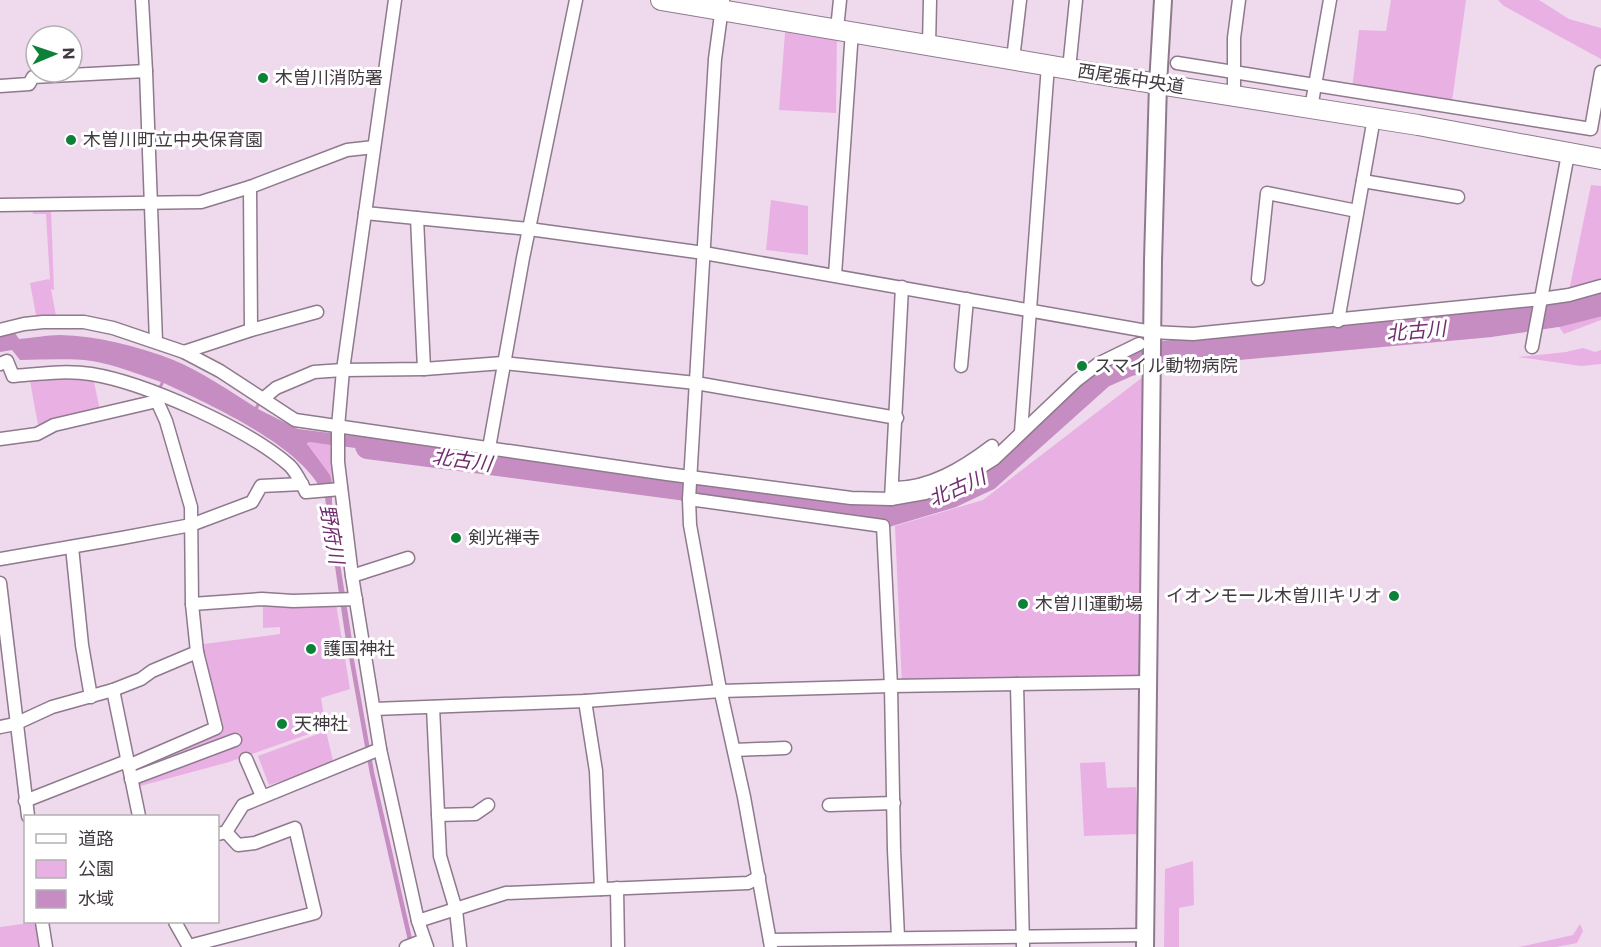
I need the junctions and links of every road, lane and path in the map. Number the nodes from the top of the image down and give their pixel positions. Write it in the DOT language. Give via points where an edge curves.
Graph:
graph roads {
  1 [pos="142,0"];
  2 [pos="395,0"];
  3 [pos="576,0"];
  4 [pos="661,0"];
  5 [pos="840,0"];
  6 [pos="930,0"];
  7 [pos="1020,0"];
  8 [pos="1076,0"];
  9 [pos="1163,0"];
  10 [pos="1239,0"];
  11 [pos="1330,0"];
  12 [pos="722,4"];
  13 [pos="845,30"];
  14 [pos="929,45"];
  15 [pos="1013,59"];
  16 [pos="1178,63"];
  17 [pos="1048,65"];
  18 [pos="1069,69"];
  19 [pos="146,71"];
  20 [pos="1235,71"];
  21 [pos="1601,72"];
  22 [pos="0,79"];
  23 [pos="1158,84"];
  24 [pos="1317,84"];
  25 [pos="0,86"];
  26 [pos="1234,96"];
  27 [pos="1421,102"];
  28 [pos="1311,108"];
  29 [pos="1374,118"];
  30 [pos="1418,125"];
  31 [pos="374,147"];
  32 [pos="1568,154"];
  33 [pos="1601,159"];
  34 [pos="1363,181"];
  35 [pos="250,187"];
  36 [pos="1458,197"];
  37 [pos="151,205"];
  38 [pos="0,206"];
  39 [pos="1357,211"];
  40 [pos="365,213"];
  41 [pos="417,218"];
  42 [pos="529,229"];
  43 [pos="704,253"];
  44 [pos="835,275"];
  45 [pos="1258,279"];
  46 [pos="1601,286"];
  47 [pos="902,287"];
  48 [pos="967,299"];
  49 [pos="1541,302"];
  50 [pos="1030,310"];
  51 [pos="318,312"];
  52 [pos="1338,321"];
  53 [pos="0,330"];
  54 [pos="251,330"];
  55 [pos="1152,333"];
  56 [pos="156,342"];
  57 [pos="1139,344"];
  58 [pos="1532,347"];
  59 [pos="184,352"];
  60 [pos="503,363"];
  61 [pos="0,364"];
  62 [pos="961,366"];
  63 [pos="424,369"];
  64 [pos="343,370"];
  65 [pos="696,383"];
  66 [pos="158,398"];
  67 [pos="264,398"];
  68 [pos="897,418"];
  69 [pos="338,429"];
  70 [pos="1021,432"];
  71 [pos="0,439"];
  72 [pos="992,446"];
  73 [pos="489,448"];
  74 [pos="690,477"];
  75 [pos="308,488"];
  76 [pos="337,489"];
  77 [pos="892,494"];
  78 [pos="689,498"];
  79 [pos="191,525"];
  80 [pos="72,547"];
  81 [pos="408,558"];
  82 [pos="0,559"];
  83 [pos="352,576"];
  84 [pos="0,583"];
  85 [pos="353,599"];
  86 [pos="192,604"];
  87 [pos="197,652"];
  88 [pos="1147,682"];
  89 [pos="1017,684"];
  90 [pos="891,686"];
  91 [pos="113,690"];
  92 [pos="721,691"];
  93 [pos="91,697"];
  94 [pos="585,701"];
  95 [pos="433,707"];
  96 [pos="374,709"];
  97 [pos="15,723"];
  98 [pos="0,727"];
  99 [pos="235,740"];
  100 [pos="785,748"];
  101 [pos="734,750"];
  102 [pos="372,752"];
  103 [pos="246,759"];
  104 [pos="128,769"];
  105 [pos="262,796"];
  106 [pos="25,801"];
  107 [pos="894,803"];
  108 [pos="489,805"];
  109 [pos="829,805"];
  110 [pos="28,815"];
  111 [pos="139,815"];
  112 [pos="438,815"];
  113 [pos="222,833"];
  114 [pos="759,877"];
  115 [pos="617,888"];
  116 [pos="601,889"];
  117 [pos="456,910"];
  118 [pos="418,921"];
  119 [pos="42,923"];
  120 [pos="176,923"];
  121 [pos="898,937"];
  122 [pos="1145,941"];
  123 [pos="1023,942"];
  124 [pos="771,944"];
  125 [pos="416,945"];
  126 [pos="189,946"];
  127 [pos="46,947"];
  128 [pos="460,947"];
  129 [pos="618,947"];
  1 -- 19 [label="street"];
  2 -- 31 [label="street"];
  3 -- 42 [label="street"];
  4 -- 12 [label="main road, 西尾張中央道"];
  5 -- 13 [label="street"];
  6 -- 14 [label="street"];
  7 -- 15 [label="street"];
  8 -- 18 [label="street"];
  9 -- 23 [label="street"];
  10 -- 20 [label="street"];
  11 -- 24 [label="street"];
  12 -- 13 [label="main road, 西尾張中央道"];
  12 -- 43 [label="street" via="715,59"];
  13 -- 14 [label="main road, 西尾張中央道"];
  13 -- 44 [label="street"];
  14 -- 15 [label="main road, 西尾張中央道"];
  15 -- 17 [label="main road, 西尾張中央道"];
  16 -- 20 [label="street"];
  17 -- 18 [label="main road, 西尾張中央道"];
  17 -- 50 [label="street"];
  18 -- 23 [label="main road, 西尾張中央道"];
  19 -- 25 [label="street" via="33,77 29,84"];
  19 -- 37 [label="street"];
  20 -- 24 [label="street"];
  20 -- 26 [label="street"];
  21 -- 27 [label="street" via="1591,129"];
  22 -- 25 [label="street"];
  23 -- 26 [label="main road, 西尾張中央道"];
  23 -- 55 [label="street"];
  24 -- 27 [label="street"];
  24 -- 28 [label="street"];
  26 -- 28 [label="main road, 西尾張中央道"];
  27 -- 30 [label="street"];
  28 -- 29 [label="main road, 西尾張中央道"];
  29 -- 30 [label="main road, 西尾張中央道"];
  29 -- 34 [label="street"];
  30 -- 32 [label="main road, 西尾張中央道"];
  31 -- 35 [label="street" via="347,150"];
  31 -- 40 [label="street"];
  32 -- 33 [label="main road, 西尾張中央道"];
  32 -- 49 [label="street"];
  34 -- 36 [label="street"];
  34 -- 39 [label="street"];
  35 -- 37 [label="street" via="201,202"];
  35 -- 54 [label="street"];
  37 -- 38 [label="street"];
  37 -- 56 [label="street"];
  39 -- 45 [label="street" via="1267,194"];
  39 -- 52 [label="street"];
  40 -- 41 [label="street"];
  40 -- 64 [label="street"];
  41 -- 42 [label="street"];
  41 -- 63 [label="street"];
  42 -- 43 [label="street"];
  42 -- 60 [label="street"];
  43 -- 44 [label="street"];
  43 -- 65 [label="street"];
  44 -- 47 [label="street"];
  46 -- 49 [label="street"];
  47 -- 48 [label="street"];
  47 -- 68 [label="street"];
  48 -- 50 [label="street"];
  48 -- 62 [label="street"];
  49 -- 52 [label="street"];
  49 -- 58 [label="street"];
  50 -- 55 [label="street"];
  50 -- 70 [label="street"];
  51 -- 54 [label="street"];
  52 -- 55 [label="street" via="1193,334"];
  53 -- 56 [label="street" via="43,322 84,322"];
  54 -- 59 [label="street"];
  55 -- 88 [label="street"];
  56 -- 59 [label="street"];
  57 -- 70 [label="street" via="1098,364"];
  59 -- 67 [label="street"];
  60 -- 63 [label="street"];
  60 -- 65 [label="street"];
  60 -- 73 [label="street"];
  61 -- 66 [label="street" via="7,361 13,376 91,374"];
  63 -- 64 [label="street"];
  64 -- 67 [label="street" via="314,372 276,388"];
  64 -- 69 [label="street"];
  65 -- 68 [label="street"];
  65 -- 74 [label="street"];
  66 -- 71 [label="street" via="54,425 38,434"];
  66 -- 75 [label="street" via="217,421 265,447 291,466"];
  66 -- 79 [label="street" via="191,507"];
  67 -- 69 [label="street" via="295,420"];
  68 -- 77 [label="street"];
  69 -- 73 [label="street"];
  69 -- 76 [label="street"];
  70 -- 77 [label="street" via="994,459 952,483 925,492"];
  72 -- 77 [label="street" via="937,479"];
  73 -- 74 [label="street"];
  74 -- 77 [label="street" via="851,498"];
  74 -- 78 [label="street"];
  75 -- 76 [label="street"];
  75 -- 79 [label="street" via="261,486 252,502"];
  76 -- 83 [label="street"];
  78 -- 90 [label="street" via="884,526"];
  78 -- 92 [label="street" via="690,525"];
  79 -- 80 [label="street"];
  79 -- 86 [label="street"];
  80 -- 82 [label="street"];
  80 -- 93 [label="street"];
  81 -- 83 [label="street"];
  83 -- 85 [label="street"];
  84 -- 97 [label="street"];
  85 -- 86 [label="street"];
  85 -- 96 [label="street"];
  86 -- 87 [label="street"];
  87 -- 91 [label="street"];
  87 -- 104 [label="street" via="216,728"];
  88 -- 89 [label="street"];
  88 -- 122 [label="street"];
  89 -- 90 [label="street"];
  89 -- 123 [label="street"];
  90 -- 92 [label="street"];
  90 -- 107 [label="street"];
  91 -- 93 [label="street"];
  91 -- 104 [label="street"];
  92 -- 94 [label="street"];
  92 -- 101 [label="street"];
  93 -- 97 [label="street" via="52,707"];
  94 -- 95 [label="street"];
  94 -- 116 [label="street" via="596,771"];
  95 -- 96 [label="street"];
  95 -- 112 [label="street"];
  96 -- 102 [label="street"];
  97 -- 98 [label="street"];
  97 -- 106 [label="street"];
  99 -- 104 [label="street"];
  100 -- 101 [label="street"];
  101 -- 114 [label="street"];
  102 -- 105 [label="street"];
  102 -- 118 [label="street"];
  103 -- 105 [label="street"];
  104 -- 106 [label="street"];
  104 -- 111 [label="street"];
  105 -- 113 [label="street" via="243,805"];
  106 -- 110 [label="street"];
  107 -- 109 [label="street"];
  107 -- 121 [label="street"];
  108 -- 112 [label="street" via="475,814"];
  112 -- 117 [label="street" via="440,856"];
  113 -- 126 [label="street" via="238,845 295,828 315,913"];
  114 -- 115 [label="street" via="748,882"];
  114 -- 124 [label="street"];
  115 -- 116 [label="street"];
  115 -- 129 [label="street"];
  116 -- 117 [label="street" via="506,893"];
  117 -- 118 [label="street"];
  117 -- 128 [label="street"];
  118 -- 125 [label="street"];
  119 -- 127 [label="street"];
  120 -- 126 [label="street"];
  121 -- 123 [label="street"];
  121 -- 124 [label="street"];
  122 -- 123 [label="street"];
}
